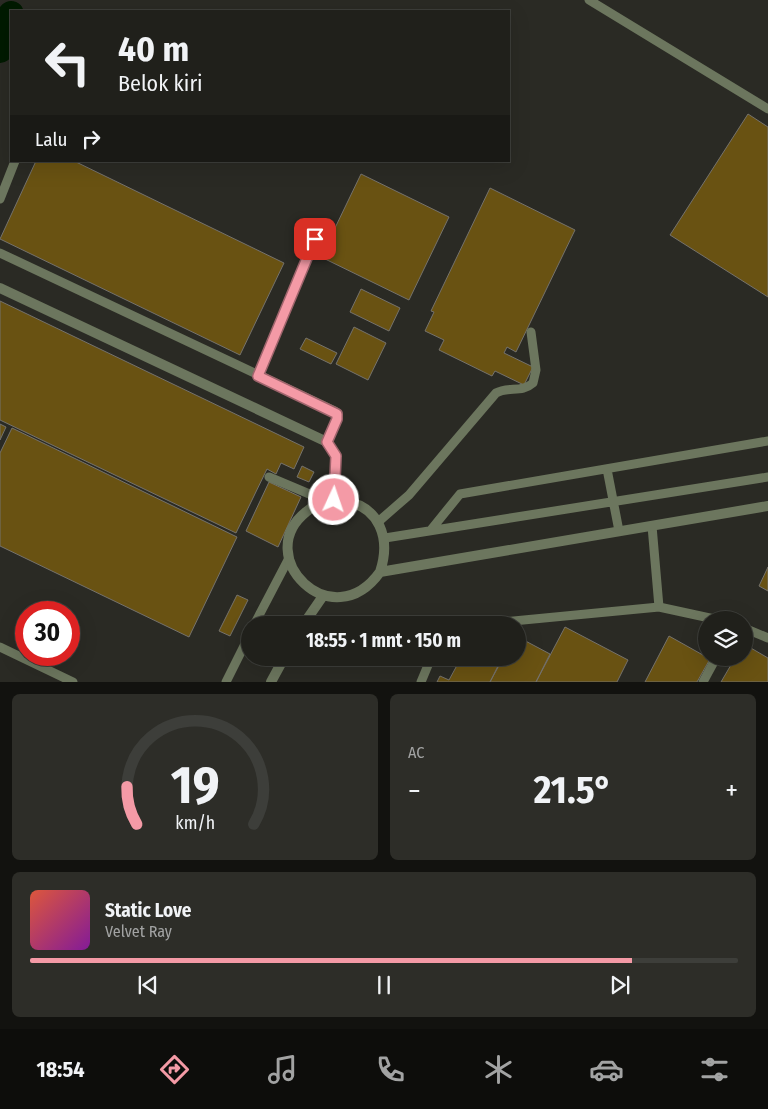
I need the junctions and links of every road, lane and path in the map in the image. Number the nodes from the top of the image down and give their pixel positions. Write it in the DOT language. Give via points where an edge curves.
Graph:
graph roads {
  1 [pos="590,0"];
  2 [pos="768,109"];
  3 [pos="15,162"];
  4 [pos="0,199"];
  5 [pos="315,239"];
  6 [pos="0,253"];
  7 [pos="0,288"];
  8 [pos="531,332"];
  9 [pos="258,376"];
  10 [pos="768,441"];
  11 [pos="327,442"];
  12 [pos="607,469"];
  13 [pos="269,477"];
  14 [pos="768,477"];
  15 [pos="330,500"];
  16 [pos="614,502"];
  17 [pos="768,506"];
  18 [pos="378,522"];
  19 [pos="652,526"];
  20 [pos="430,531"];
  21 [pos="619,531"];
  22 [pos="385,538"];
  23 [pos="289,558"];
  24 [pos="380,572"];
  25 [pos="323,596"];
  26 [pos="659,607"];
  27 [pos="698,615"];
  28 [pos="259,616"];
  29 [pos="309,616"];
  30 [pos="526,620"];
  31 [pos="753,632"];
  32 [pos="768,638"];
  33 [pos="0,647"];
  34 [pos="241,652"];
  35 [pos="280,666"];
  36 [pos="428,666"];
  37 [pos="712,666"];
  38 [pos="73,682"];
  39 [pos="226,682"];
  40 [pos="271,682"];
  41 [pos="421,682"];
  42 [pos="703,682"];
  1 -- 2 [label="lane"];
  3 -- 4 [label="lane"];
  5 -- 9 [label="lane"];
  6 -- 9 [label="lane"];
  7 -- 11 [label="street"];
  8 -- 18 [label="lane" via="536,370 533,383 522,389 496,393 409,495"];
  9 -- 11 [label="lane" via="335,411 337,419"];
  10 -- 12 [label="lane"];
  11 -- 15 [label="street" via="336,456"];
  12 -- 16 [label="lane"];
  12 -- 20 [label="lane" via="460,494"];
  13 -- 15 [label="lane"];
  14 -- 16 [label="lane"];
  15 -- 18 [label="street" via="351,502 366,509"];
  15 -- 23 [label="street" via="312,506 297,522 288,543"];
  16 -- 20 [label="lane"];
  16 -- 21 [label="lane"];
  17 -- 19 [label="street"];
  18 -- 22 [label="street"];
  19 -- 21 [label="street"];
  19 -- 26 [label="lane"];
  20 -- 22 [label="lane"];
  21 -- 24 [label="street"];
  22 -- 24 [label="street"];
  23 -- 25 [label="street" via="295,574 307,587"];
  23 -- 28 [label="lane"];
  24 -- 25 [label="street" via="372,583 355,594 336,598"];
  25 -- 29 [label="street"];
  26 -- 27 [label="lane"];
  26 -- 30 [label="lane"];
  31 -- 32 [label="lane"];
  33 -- 38 [label="lane"];
  34 -- 39 [label="lane"];
  35 -- 40 [label="street"];
  36 -- 41 [label="lane"];
  37 -- 42 [label="lane"];
}
